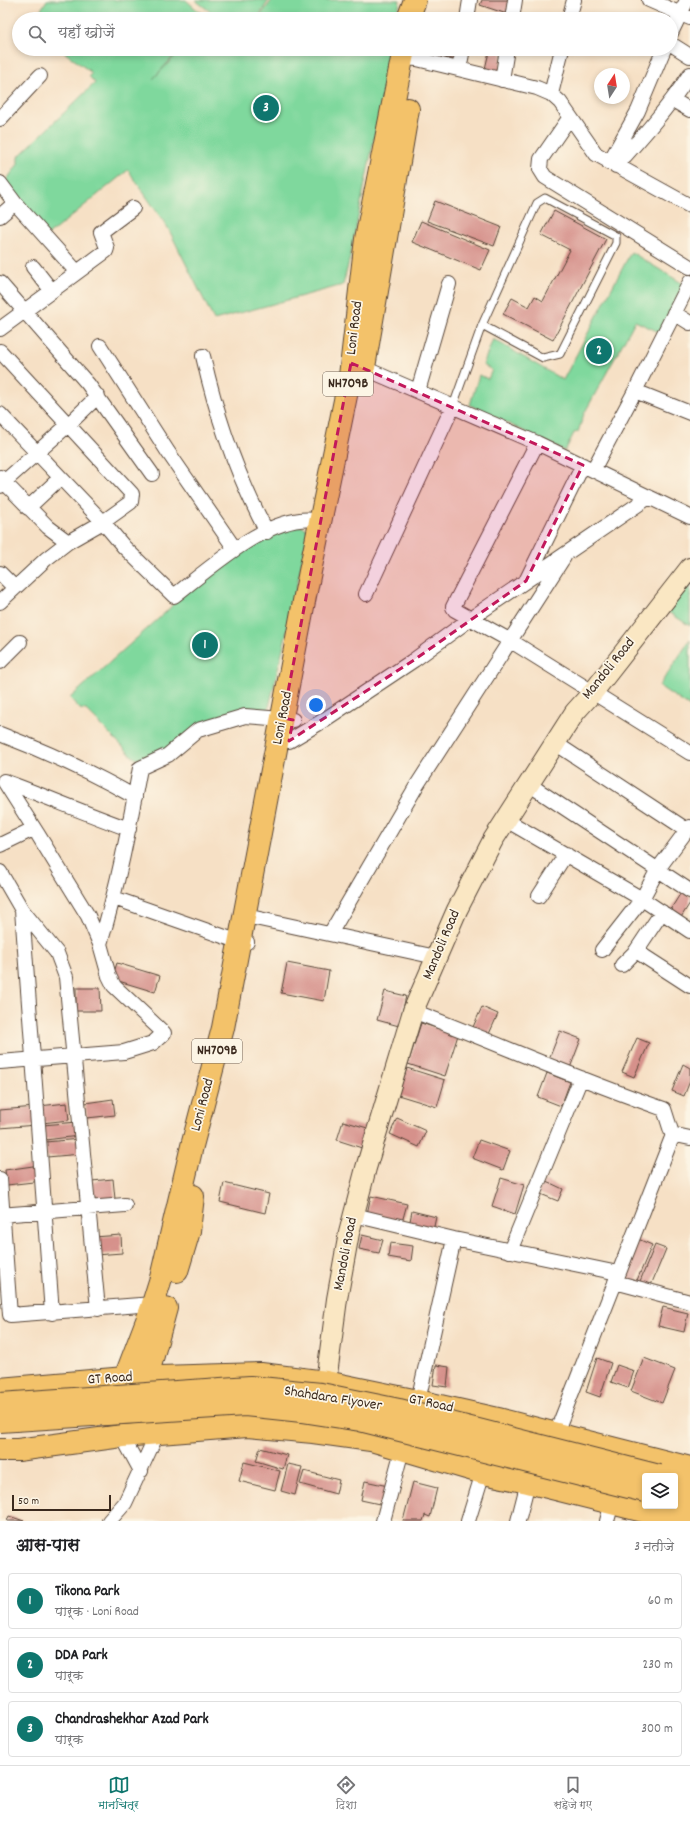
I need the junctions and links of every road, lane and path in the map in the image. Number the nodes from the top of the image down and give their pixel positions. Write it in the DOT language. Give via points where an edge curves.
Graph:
graph roads {
  1 [pos="416,0"];
  2 [pos="426,0"];
  3 [pos="470,0"];
  4 [pos="515,0"];
  5 [pos="574,0"];
  6 [pos="650,0"];
  7 [pos="687,0"];
  8 [pos="411,12"];
  9 [pos="424,12"];
  10 [pos="469,12"];
  11 [pos="513,12"];
  12 [pos="571,12"];
  13 [pos="676,12"];
  14 [pos="685,16"];
  15 [pos="678,24"];
  16 [pos="678,48"];
  17 [pos="410,56"];
  18 [pos="417,56"];
  19 [pos="462,56"];
  20 [pos="506,56"];
  21 [pos="560,56"];
  22 [pos="661,56"];
  23 [pos="690,56"];
  24 [pos="459,69"];
  25 [pos="690,74"];
  26 [pos="40,76"];
  27 [pos="502,80"];
  28 [pos="550,94"];
  29 [pos="673,100"];
  30 [pos="690,110"];
  31 [pos="570,117"];
  32 [pos="0,119"];
  33 [pos="613,164"];
  34 [pos="0,183"];
  35 [pos="15,203"];
  36 [pos="690,206"];
  37 [pos="133,208"];
  38 [pos="0,216"];
  39 [pos="33,267"];
  40 [pos="690,267"];
  41 [pos="77,272"];
  42 [pos="690,282"];
  43 [pos="0,284"];
  44 [pos="449,284"];
  45 [pos="52,291"];
  46 [pos="25,311"];
  47 [pos="674,313"];
  48 [pos="2,323"];
  49 [pos="690,323"];
  50 [pos="482,325"];
  51 [pos="100,346"];
  52 [pos="0,351"];
  53 [pos="203,356"];
  54 [pos="358,365"];
  55 [pos="418,391"];
  56 [pos="635,391"];
  57 [pos="98,396"];
  58 [pos="453,406"];
  59 [pos="690,413"];
  60 [pos="0,414"];
  61 [pos="68,425"];
  62 [pos="538,443"];
  63 [pos="36,453"];
  64 [pos="588,467"];
  65 [pos="152,474"];
  66 [pos="60,478"];
  67 [pos="1,482"];
  68 [pos="649,497"];
  69 [pos="28,508"];
  70 [pos="690,517"];
  71 [pos="320,521"];
  72 [pos="103,522"];
  73 [pos="266,532"];
  74 [pos="68,542"];
  75 [pos="235,549"];
  76 [pos="564,557"];
  77 [pos="690,568"];
  78 [pos="0,573"];
  79 [pos="526,581"];
  80 [pos="15,588"];
  81 [pos="366,594"];
  82 [pos="0,602"];
  83 [pos="470,619"];
  84 [pos="511,641"];
  85 [pos="20,642"];
  86 [pos="0,662"];
  87 [pos="593,692"];
  88 [pos="288,726"];
  89 [pos="0,734"];
  90 [pos="555,743"];
  91 [pos="690,753"];
  92 [pos="530,785"];
  93 [pos="135,797"];
  94 [pos="506,820"];
  95 [pos="689,828"];
  96 [pos="129,829"];
  97 [pos="37,833"];
  98 [pos="0,845"];
  99 [pos="566,854"];
  100 [pos="658,869"];
  101 [pos="0,872"];
  102 [pos="690,891"];
  103 [pos="539,896"];
  104 [pos="114,898"];
  105 [pos="642,899"];
  106 [pos="22,910"];
  107 [pos="662,912"];
  108 [pos="255,918"];
  109 [pos="690,931"];
  110 [pos="330,934"];
  111 [pos="245,942"];
  112 [pos="100,944"];
  113 [pos="602,950"];
  114 [pos="636,951"];
  115 [pos="436,957"];
  116 [pos="622,965"];
  117 [pos="690,986"];
  118 [pos="413,1011"];
  119 [pos="74,1056"];
  120 [pos="33,1059"];
  121 [pos="0,1062"];
  122 [pos="581,1078"];
  123 [pos="673,1137"];
  124 [pos="690,1138"];
  125 [pos="0,1179"];
  126 [pos="124,1205"];
  127 [pos="89,1209"];
  128 [pos="46,1211"];
  129 [pos="1,1215"];
  130 [pos="354,1215"];
  131 [pos="454,1239"];
  132 [pos="510,1250"];
  133 [pos="616,1278"];
  134 [pos="690,1302"];
  135 [pos="153,1304"];
  136 [pos="98,1309"];
  137 [pos="52,1313"];
  138 [pos="5,1316"];
  139 [pos="147,1377"];
  140 [pos="125,1378"];
  141 [pos="326,1382"];
  142 [pos="0,1389"];
  143 [pos="418,1401"];
  144 [pos="0,1404"];
  145 [pos="498,1419"];
  146 [pos="0,1421"];
  147 [pos="556,1433"];
  148 [pos="156,1434"];
  149 [pos="122,1436"];
  150 [pos="6,1448"];
  151 [pos="402,1450"];
  152 [pos="690,1468"];
  153 [pos="141,1471"];
  154 [pos="483,1473"];
  155 [pos="647,1473"];
  156 [pos="678,1481"];
  157 [pos="528,1482"];
  158 [pos="690,1484"];
  159 [pos="642,1490"];
  160 [pos="678,1500"];
  161 [pos="690,1503"];
  162 [pos="609,1512"];
  163 [pos="109,1521"];
  164 [pos="383,1521"];
  165 [pos="468,1521"];
  166 [pos="518,1521"];
  167 [pos="683,1521"];
  1 -- 8 [label="main road"];
  2 -- 9 [label="main road"];
  3 -- 10 [label="street"];
  4 -- 11 [label="street"];
  5 -- 12 [label="street"];
  6 -- 13 [label="street"];
  7 -- 14 [label="street"];
  14 -- 15 [label="street"];
  16 -- 23 [label="street"];
  17 -- 54 [label="main road, Loni Road / NH709B" via="366,239"];
  18 -- 24 [label="street"];
  19 -- 24 [label="street"];
  20 -- 27 [label="street"];
  21 -- 28 [label="street"];
  22 -- 33 [label="street"];
  24 -- 27 [label="street"];
  25 -- 29 [label="street"];
  26 -- 32 [label="street"];
  27 -- 28 [label="street" via="537,88"];
  28 -- 31 [label="street" via="560,102"];
  29 -- 30 [label="street"];
  29 -- 33 [label="street"];
  31 -- 33 [label="street" via="596,154"];
  31 -- 40 [label="street" via="541,159 540,169 545,177"];
  33 -- 36 [label="street"];
  34 -- 35 [label="street"];
  35 -- 38 [label="street"];
  35 -- 41 [label="street"];
  37 -- 41 [label="street" via="101,232 107,249"];
  39 -- 45 [label="street"];
  41 -- 45 [label="street"];
  42 -- 47 [label="street"];
  43 -- 46 [label="street"];
  44 -- 55 [label="street"];
  45 -- 46 [label="street"];
  46 -- 48 [label="street"];
  46 -- 57 [label="street"];
  47 -- 49 [label="street"];
  47 -- 56 [label="street"];
  50 -- 50 [label="lane" via="543,358 560,354 616,243 616,236 545,198 537,203"];
  50 -- 58 [label="lane"];
  51 -- 75 [label="street" via="168,452"];
  52 -- 61 [label="street"];
  53 -- 73 [label="street" via="219,421 249,499"];
  54 -- 55 [label="street"];
  54 -- 71 [label="main road, Loni Road / NH709B" via="350,376"];
  54 -- 88 [label="main road, Loni Road / NH709B"];
  55 -- 58 [label="street"];
  56 -- 59 [label="street"];
  56 -- 64 [label="street"];
  57 -- 61 [label="street"];
  57 -- 65 [label="street"];
  58 -- 62 [label="street"];
  58 -- 81 [label="street"];
  60 -- 63 [label="street"];
  61 -- 63 [label="street"];
  61 -- 72 [label="street" via="132,494 131,502"];
  62 -- 64 [label="street"];
  62 -- 83 [label="street" via="453,605 454,610"];
  63 -- 66 [label="street"];
  63 -- 67 [label="street"];
  64 -- 68 [label="street"];
  64 -- 79 [label="street"];
  66 -- 69 [label="street"];
  66 -- 72 [label="street"];
  67 -- 69 [label="street"];
  68 -- 70 [label="street"];
  68 -- 76 [label="street"];
  69 -- 74 [label="street"];
  71 -- 73 [label="street" via="297,519"];
  71 -- 88 [label="main road, Loni Road / NH709B"];
  72 -- 74 [label="street"];
  72 -- 75 [label="street" via="124,547 174,596"];
  73 -- 75 [label="street"];
  74 -- 80 [label="street"];
  76 -- 79 [label="street"];
  76 -- 84 [label="street"];
  77 -- 87 [label="street, Mandoli Road"];
  78 -- 80 [label="street"];
  79 -- 83 [label="street"];
  80 -- 82 [label="street"];
  83 -- 84 [label="street"];
  83 -- 88 [label="street" via="321,722"];
  84 -- 87 [label="street"];
  84 -- 110 [label="street" via="417,785"];
  85 -- 86 [label="street"];
  87 -- 90 [label="street, Mandoli Road" via="575,712"];
  87 -- 91 [label="street"];
  88 -- 93 [label="street" via="245,716 198,730 168,755 140,768"];
  88 -- 108 [label="main road, Loni Road / NH709B"];
  88 -- 111 [label="main road, Loni Road / NH709B"];
  89 -- 93 [label="street" via="50,754"];
  90 -- 92 [label="street, Mandoli Road"];
  90 -- 95 [label="street"];
  92 -- 94 [label="street, Mandoli Road"];
  92 -- 100 [label="street"];
  93 -- 96 [label="street"];
  94 -- 99 [label="street"];
  94 -- 115 [label="street, Mandoli Road" via="474,876"];
  95 -- 100 [label="street"];
  96 -- 97 [label="street" via="4,781"];
  96 -- 104 [label="street"];
  97 -- 98 [label="street" via="29,831"];
  97 -- 112 [label="street" via="88,916"];
  99 -- 103 [label="street"];
  99 -- 105 [label="street"];
  100 -- 102 [label="street"];
  100 -- 105 [label="street"];
  101 -- 106 [label="street"];
  104 -- 111 [label="street"];
  104 -- 112 [label="street"];
  105 -- 107 [label="street"];
  105 -- 113 [label="street"];
  106 -- 119 [label="street" via="57,953 62,965 66,977"];
  106 -- 120 [label="street"];
  107 -- 109 [label="street"];
  107 -- 114 [label="street"];
  108 -- 110 [label="street"];
  108 -- 111 [label="main road, Loni Road / NH709B"];
  110 -- 115 [label="street"];
  111 -- 135 [label="main road, Loni Road / NH709B"];
  111 -- 139 [label="main road, Loni Road / NH709B" via="233,1030 193,1192 189,1231"];
  112 -- 119 [label="street" via="104,964 114,986 164,1033 153,1043 124,1052"];
  114 -- 116 [label="street"];
  114 -- 117 [label="street"];
  115 -- 118 [label="street, Mandoli Road"];
  118 -- 122 [label="street"];
  118 -- 130 [label="street, Mandoli Road"];
  119 -- 120 [label="street"];
  119 -- 127 [label="street"];
  120 -- 121 [label="street"];
  120 -- 128 [label="street"];
  122 -- 123 [label="street" via="664,1109"];
  122 -- 132 [label="street"];
  123 -- 124 [label="street" via="680,1135"];
  123 -- 133 [label="street"];
  125 -- 129 [label="street"];
  126 -- 127 [label="street"];
  127 -- 128 [label="street"];
  127 -- 136 [label="street"];
  128 -- 129 [label="street"];
  128 -- 137 [label="street"];
  129 -- 138 [label="street"];
  130 -- 131 [label="street"];
  130 -- 141 [label="street, Mandoli Road" via="338,1298"];
  131 -- 132 [label="street"];
  131 -- 143 [label="street"];
  132 -- 133 [label="street"];
  133 -- 134 [label="street"];
  133 -- 147 [label="street"];
  135 -- 136 [label="street"];
  135 -- 140 [label="main road, Loni Road / NH709B"];
  136 -- 137 [label="street"];
  137 -- 138 [label="street"];
  139 -- 140 [label="main road, GT Road"];
  139 -- 141 [label="main road, GT Road" via="260,1374"];
  140 -- 142 [label="main road, GT Road"];
  141 -- 143 [label="main road, GT Road"];
  143 -- 145 [label="main road, GT Road"];
  144 -- 155 [label="main road, Shahdara Flyover, bridge" via="250,1387 320,1394 399,1410"];
  145 -- 147 [label="main road, GT Road"];
  145 -- 154 [label="street"];
  146 -- 159 [label="main road, Shahdara Flyover, bridge" via="245,1405 302,1411 360,1420"];
  147 -- 152 [label="main road, GT Road"];
  148 -- 149 [label="main road"];
  148 -- 151 [label="main road" via="247,1426 371,1440"];
  148 -- 153 [label="street"];
  149 -- 150 [label="main road"];
  149 -- 153 [label="street"];
  151 -- 154 [label="main road"];
  151 -- 164 [label="street"];
  153 -- 163 [label="street" via="125,1503"];
  154 -- 157 [label="main road"];
  154 -- 165 [label="street"];
  156 -- 158 [label="main road"];
  157 -- 162 [label="main road"];
  157 -- 166 [label="street"];
  160 -- 161 [label="main road"];
  162 -- 167 [label="main road"];
}
